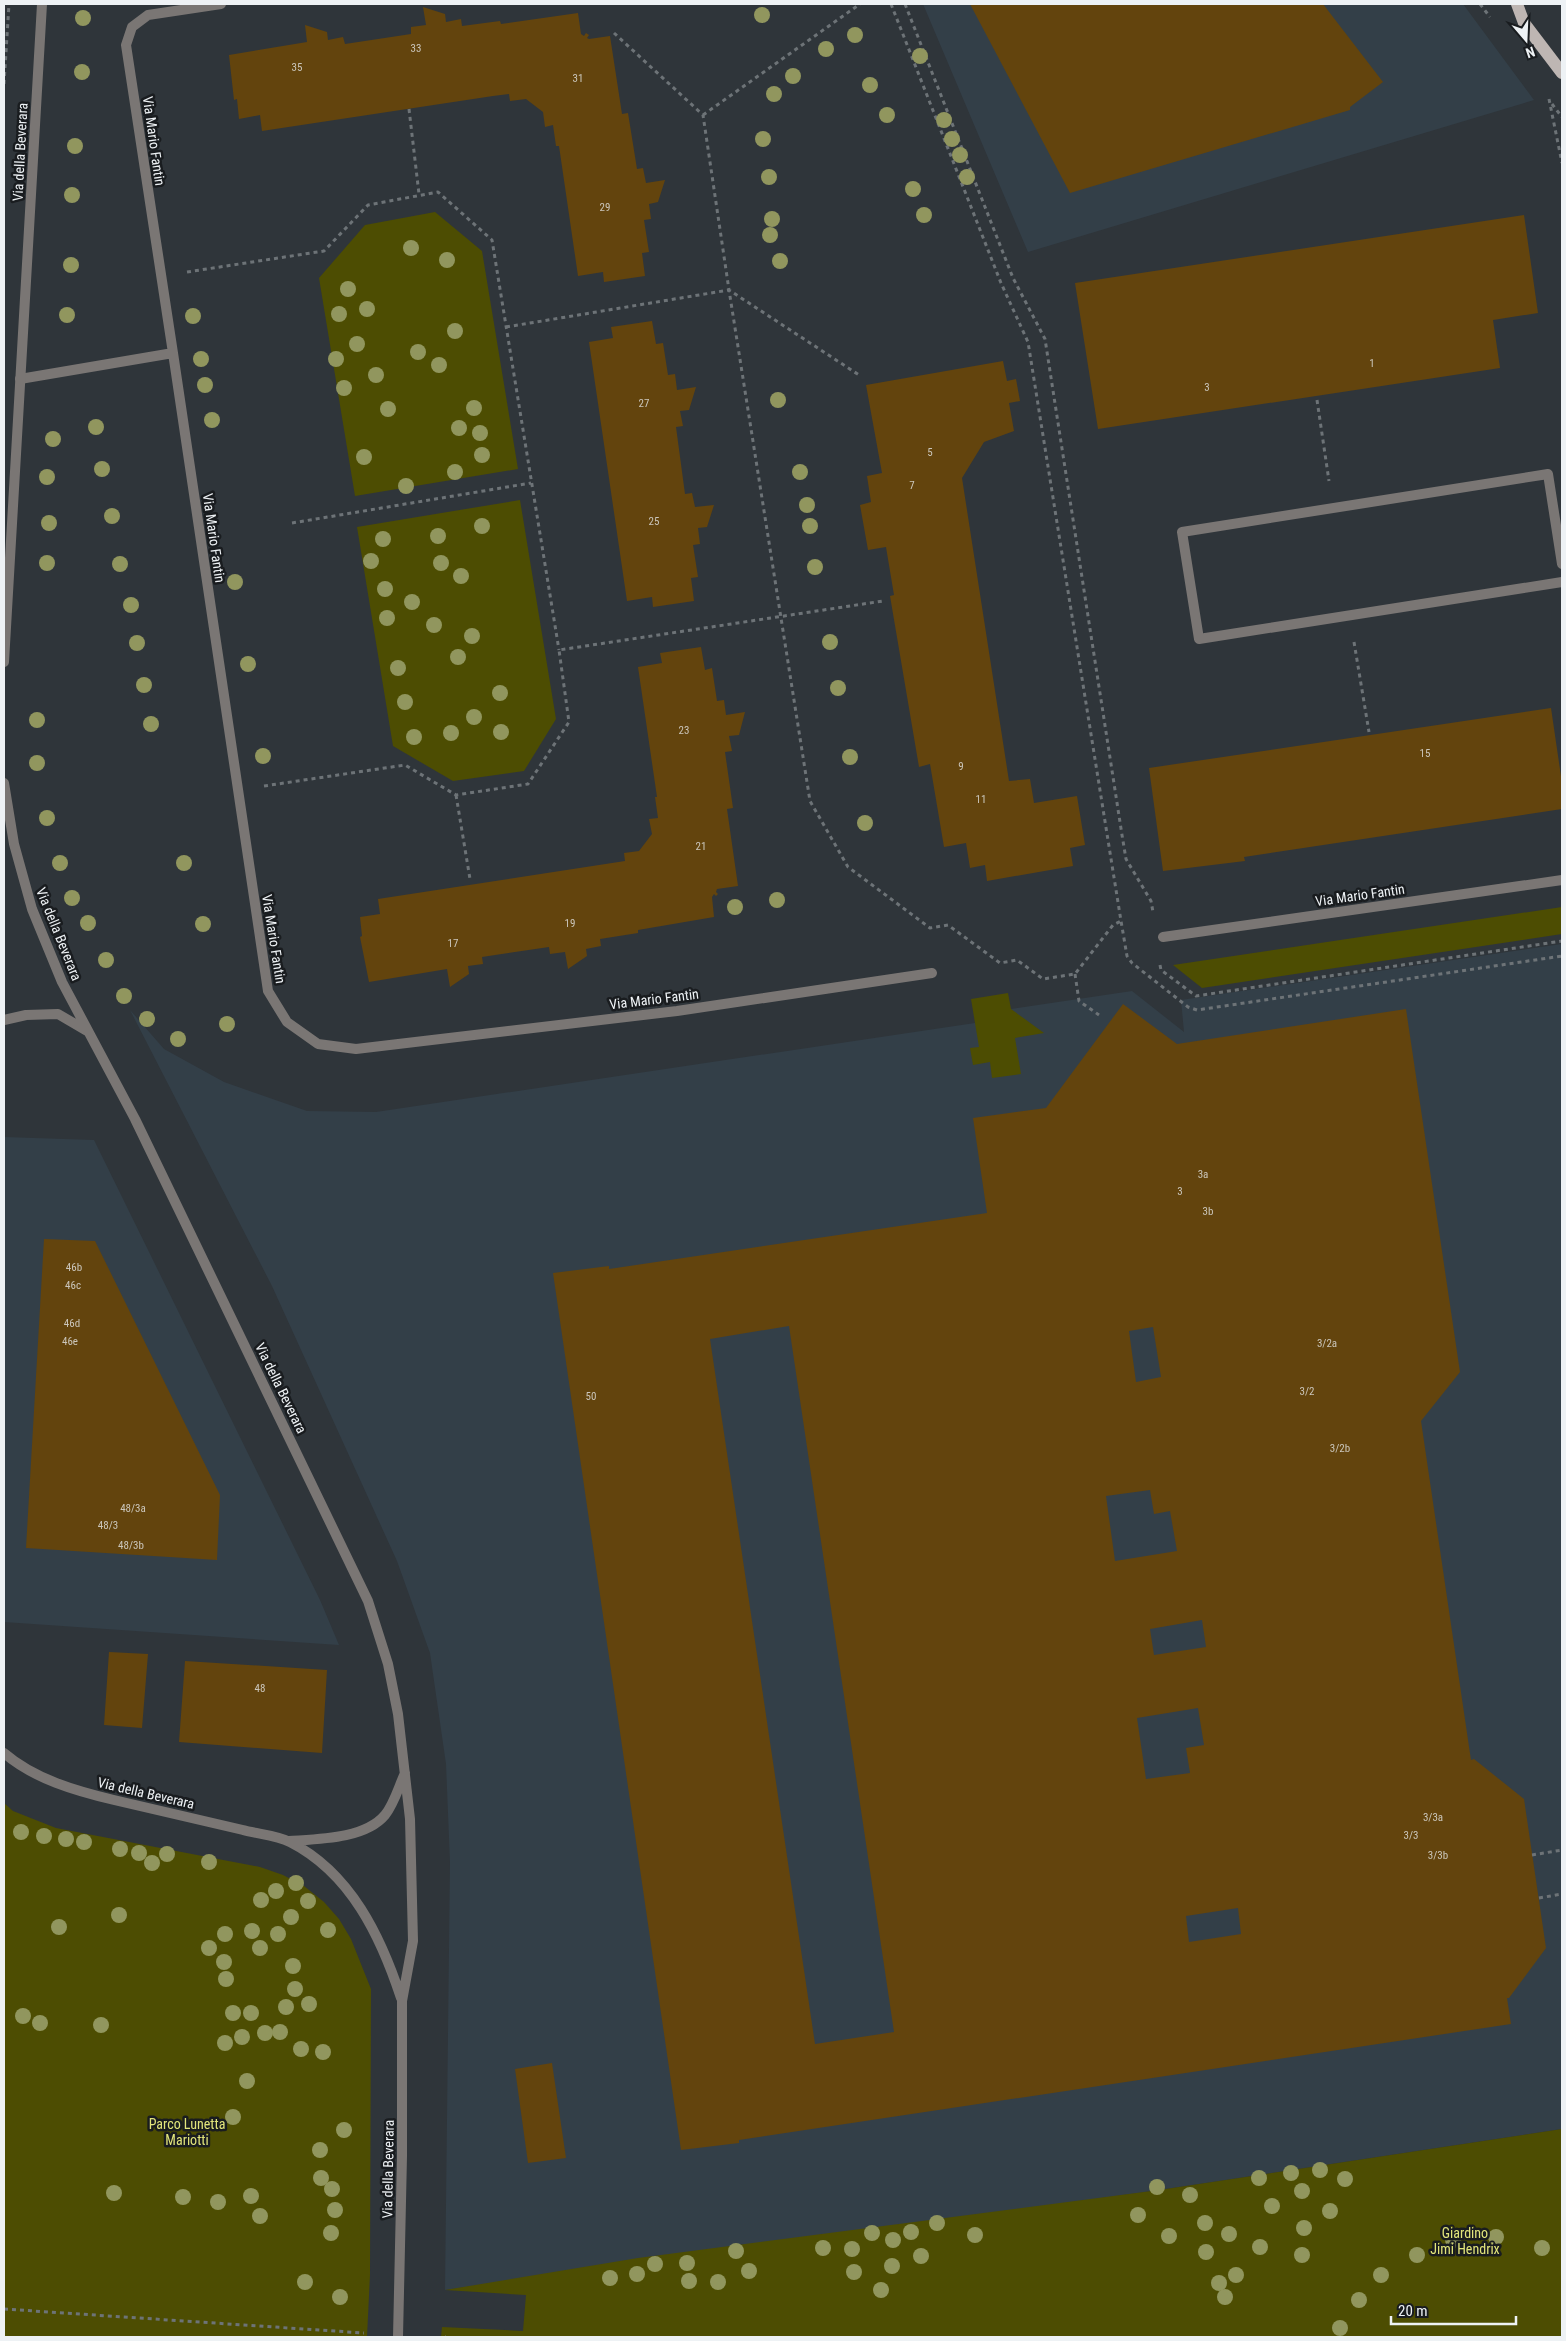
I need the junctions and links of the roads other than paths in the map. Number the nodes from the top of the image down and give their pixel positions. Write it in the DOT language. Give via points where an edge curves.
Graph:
graph roads {
  1 [pos="42,4"];
  2 [pos="221,4"];
  3 [pos="1517,4"];
  4 [pos="1562,73"];
  5 [pos="173,353"];
  6 [pos="20,379"];
  7 [pos="1559,527"];
  8 [pos="1562,564"];
  9 [pos="1562,582"];
  10 [pos="4,662"];
  11 [pos="4,783"];
  12 [pos="1562,880"];
  13 [pos="1163,938"];
  14 [pos="932,973"];
  15 [pos="4,1020"];
  16 [pos="88,1031"];
  17 [pos="4,1754"];
  18 [pos="406,1772"];
  19 [pos="289,1841"];
  20 [pos="402,2001"];
  21 [pos="398,2337"];
  1 -- 6 [label="street, Via della Beverara"];
  2 -- 5 [label="street, Via Mario Fantin" via="148,15 132,28 126,45"];
  3 -- 4 [label="main road" via="1524,23"];
  5 -- 6 [label="street"];
  5 -- 14 [label="street, Via Mario Fantin" via="268,991 287,1022 318,1044 356,1049 677,1011"];
  6 -- 10 [label="street, Via della Beverara"];
  7 -- 8 [label="street"];
  7 -- 9 [label="street" via="1548,474 1182,532 1199,639"];
  11 -- 16 [label="street, Via della Beverara" via="14,844 32,909 62,982"];
  12 -- 13 [label="street, Via Mario Fantin"];
  15 -- 16 [label="street" via="26,1014 58,1014"];
  16 -- 18 [label="street, Via della Beverara" via="135,1119 368,1600 388,1664"];
  17 -- 19 [label="street, Via della Beverara" via="16,1764 73,1790"];
  18 -- 19 [label="street, Via della Beverara" via="386,1814 377,1823 338,1837"];
  18 -- 20 [label="street, Via della Beverara" via="413,1940"];
  19 -- 20 [label="street, Via della Beverara" via="329,1869 349,1891 389,1962"];
  20 -- 21 [label="street, Via della Beverara"];
}
